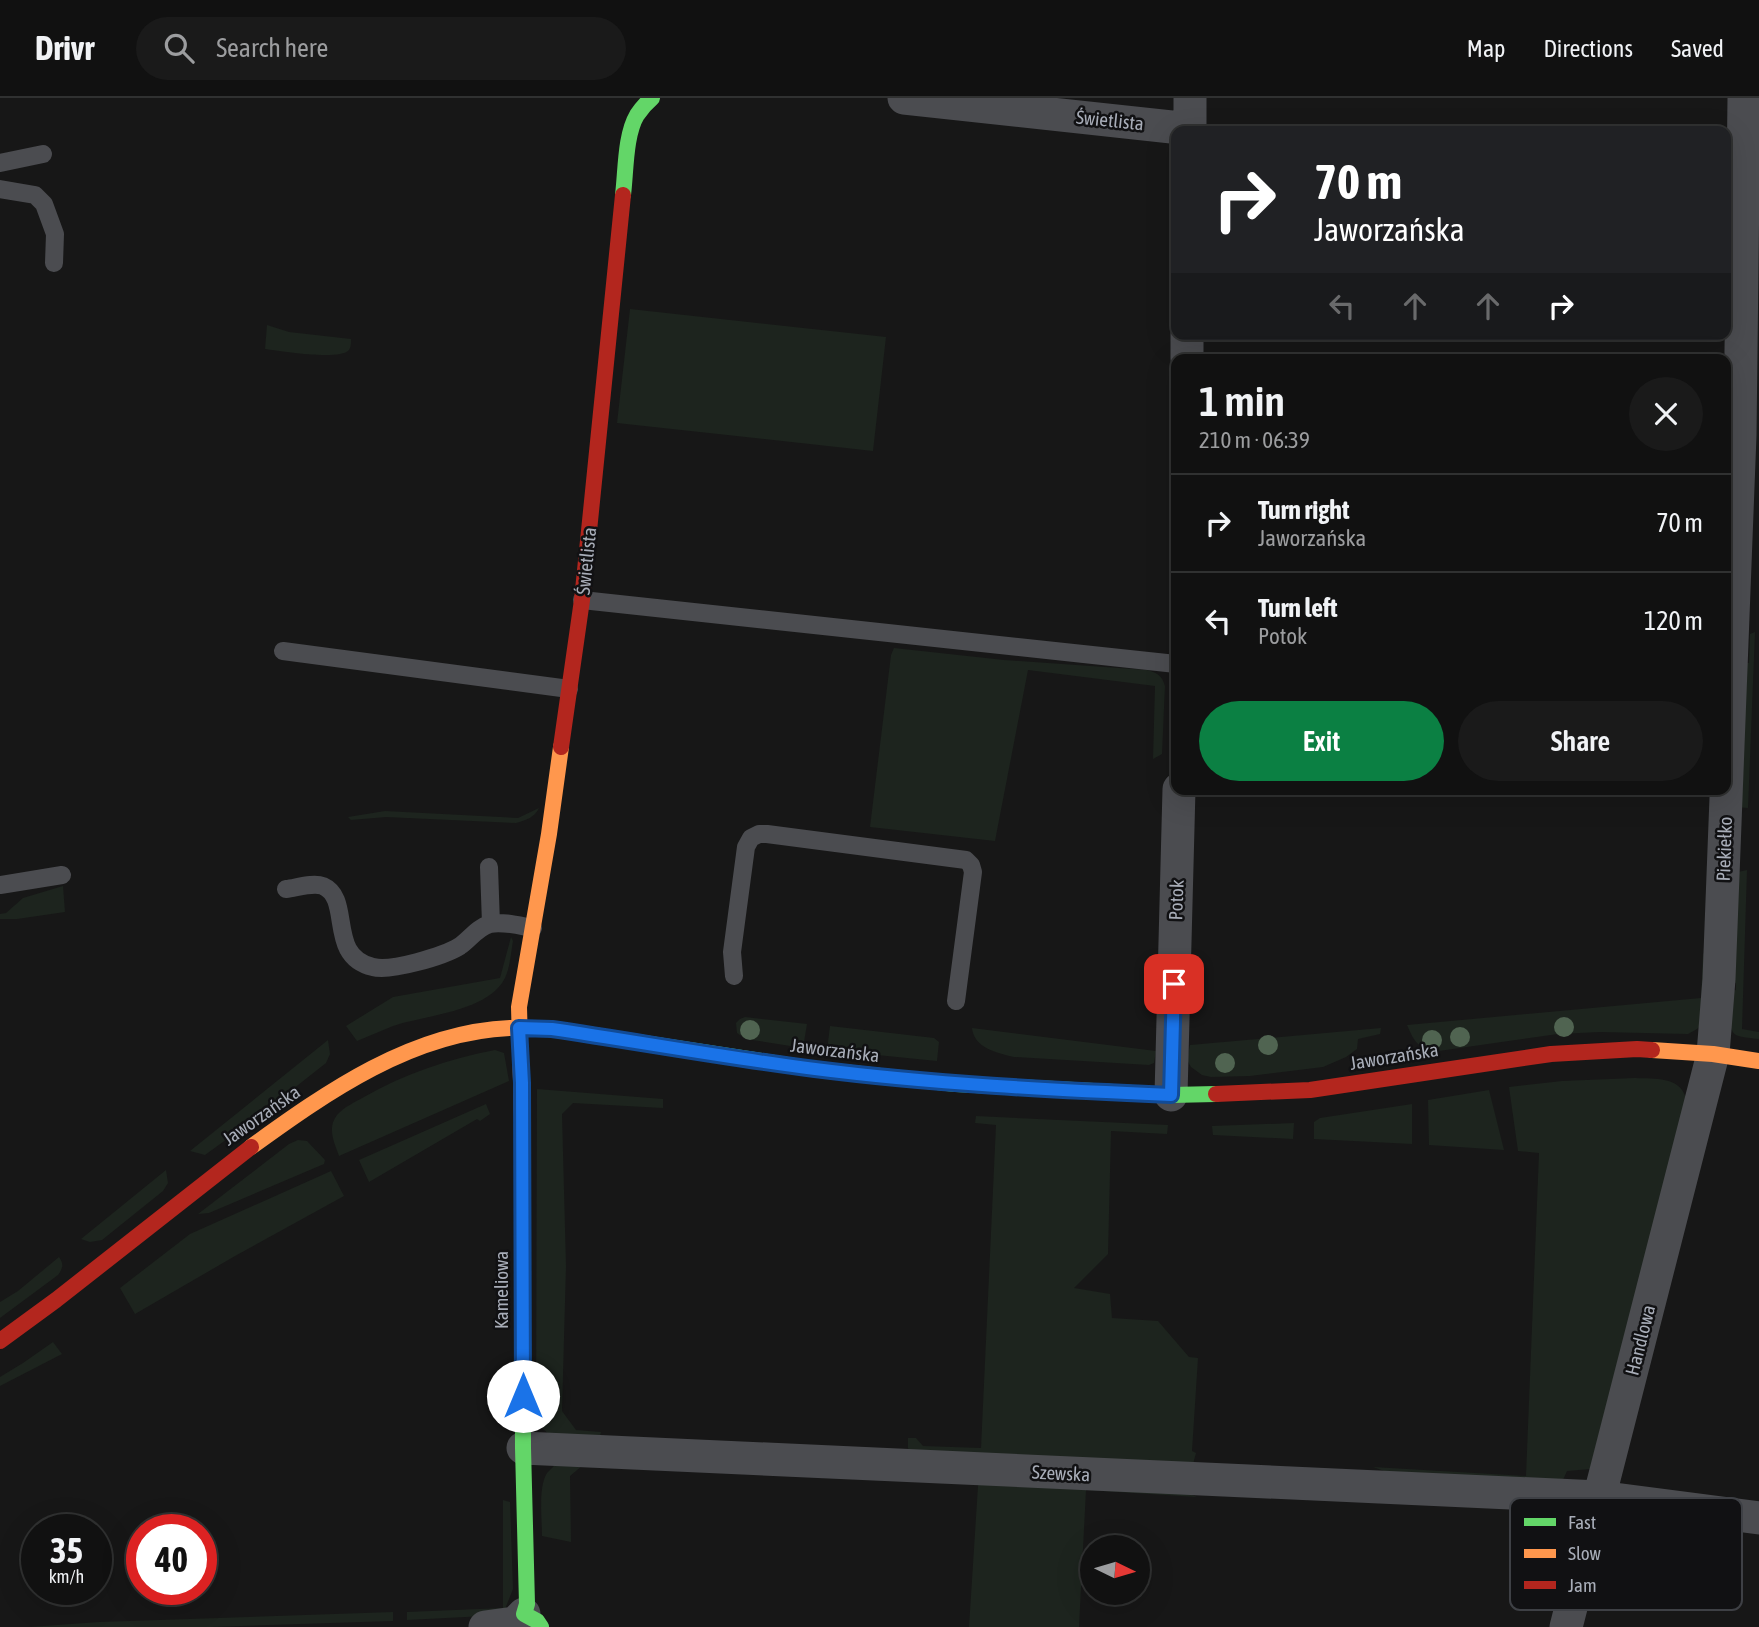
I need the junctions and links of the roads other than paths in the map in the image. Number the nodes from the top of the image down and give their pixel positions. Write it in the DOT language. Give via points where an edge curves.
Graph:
graph roads {
  1 [pos="652,98"];
  2 [pos="904,98"];
  3 [pos="1744,98"];
  4 [pos="1190,119"];
  5 [pos="43,154"];
  6 [pos="0,163"];
  7 [pos="0,189"];
  8 [pos="1751,206"];
  9 [pos="54,263"];
  10 [pos="582,600"];
  11 [pos="283,651"];
  12 [pos="1171,663"];
  13 [pos="1731,668"];
  14 [pos="569,690"];
  15 [pos="1180,795"];
  16 [pos="1726,795"];
  17 [pos="489,867"];
  18 [pos="62,875"];
  19 [pos="0,885"];
  20 [pos="286,889"];
  21 [pos="491,924"];
  22 [pos="533,928"];
  23 [pos="734,976"];
  24 [pos="956,1001"];
  25 [pos="519,1028"];
  26 [pos="1713,1054"];
  27 [pos="1759,1060"];
  28 [pos="1171,1095"];
  29 [pos="0,1340"];
  30 [pos="523,1448"];
  31 [pos="1599,1497"];
  32 [pos="1607,1498"];
  33 [pos="1570,1610"];
  34 [pos="533,1621"];
  35 [pos="485,1627"];
  36 [pos="1566,1627"];
  1 -- 10 [label="street, Świetlista" via="638,111 629,140"];
  2 -- 4 [label="street, Świetlista"];
  3 -- 8 [label="street, Piekiełko"];
  5 -- 6 [label="lane"];
  7 -- 9 [label="lane" via="35,195 44,204 55,234"];
  8 -- 13 [label="street, Piekiełko"];
  10 -- 12 [label="lane"];
  10 -- 14 [label="street, Świetlista"];
  11 -- 14 [label="lane"];
  14 -- 22 [label="street, Świetlista"];
  15 -- 28 [label="street, Potok"];
  16 -- 26 [label="street, Piekiełko"];
  17 -- 21 [label="lane"];
  18 -- 19 [label="lane"];
  20 -- 21 [label="lane" via="315,885 332,894 349,953 374,968 444,954"];
  21 -- 22 [label="lane"];
  22 -- 25 [label="street, Świetlista"];
  23 -- 24 [label="lane" via="732,952 746,847 751,838 767,834 966,860 973,872"];
  25 -- 28 [label="street, Jaworzańska" via="876,1076"];
  25 -- 29 [label="street, Jaworzańska" via="443,1040 357,1076 246,1151"];
  25 -- 30 [label="street, Kameliowa"];
  26 -- 27 [label="street, Jaworzańska"];
  26 -- 28 [label="street, Jaworzańska" via="1637,1049 1551,1054 1310,1090"];
  26 -- 31 [label="street, Handlowa"];
  30 -- 31 [label="street, Szewska"];
  30 -- 34 [label="street, Kameliowa" via="527,1604"];
  31 -- 32 [label="street, Szewska"];
  33 -- 36 [label="street, Handlowa"];
  34 -- 35 [label="street"];
}
